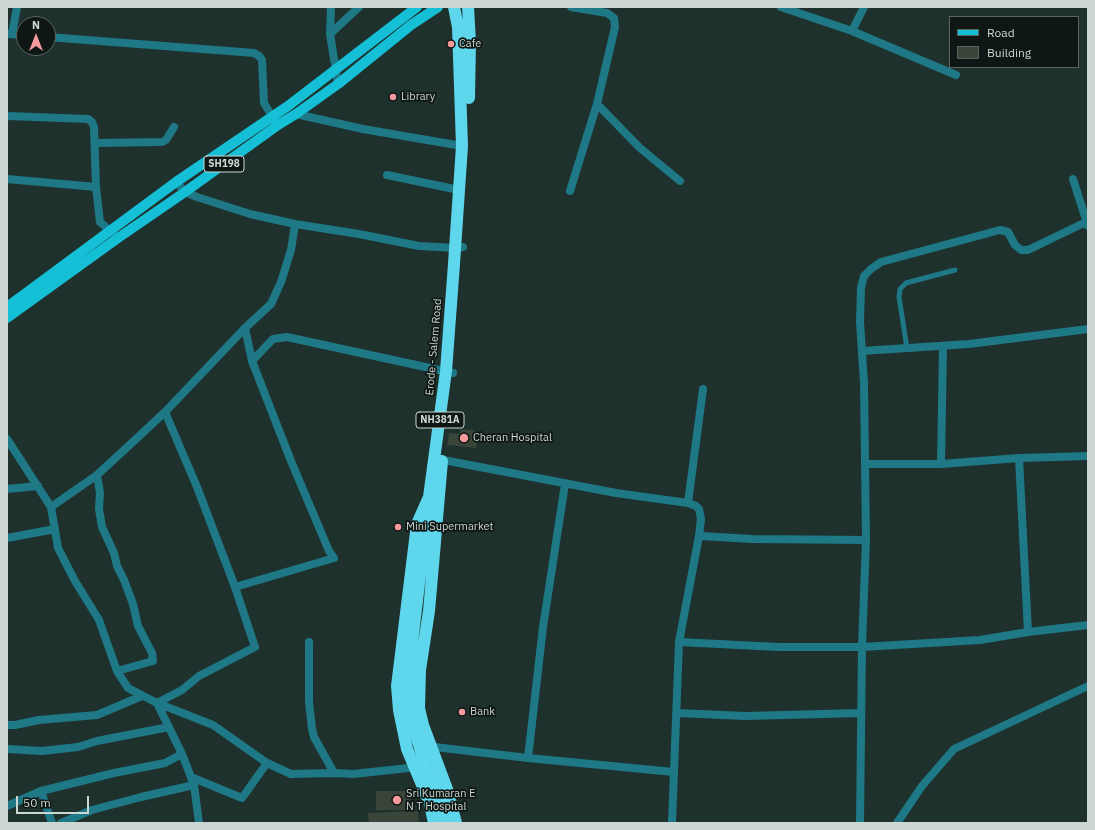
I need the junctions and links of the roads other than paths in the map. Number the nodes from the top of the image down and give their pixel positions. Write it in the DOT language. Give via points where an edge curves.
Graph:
graph roads {
  1 [pos="17,7"];
  2 [pos="330,7"];
  3 [pos="359,7"];
  4 [pos="417,7"];
  5 [pos="438,7"];
  6 [pos="454,7"];
  7 [pos="468,7"];
  8 [pos="571,7"];
  9 [pos="781,7"];
  10 [pos="864,7"];
  11 [pos="852,31"];
  12 [pos="10,34"];
  13 [pos="330,34"];
  14 [pos="56,38"];
  15 [pos="336,70"];
  16 [pos="956,75"];
  17 [pos="338,84"];
  18 [pos="597,104"];
  19 [pos="296,114"];
  20 [pos="7,116"];
  21 [pos="275,121"];
  22 [pos="174,126"];
  23 [pos="95,143"];
  24 [pos="462,146"];
  25 [pos="387,175"];
  26 [pos="7,180"];
  27 [pos="1073,180"];
  28 [pos="680,181"];
  29 [pos="176,182"];
  30 [pos="96,187"];
  31 [pos="459,190"];
  32 [pos="570,191"];
  33 [pos="185,192"];
  34 [pos="295,224"];
  35 [pos="1087,225"];
  36 [pos="114,234"];
  37 [pos="459,248"];
  38 [pos="956,270"];
  39 [pos="7,307"];
  40 [pos="7,318"];
  41 [pos="245,328"];
  42 [pos="1088,329"];
  43 [pos="943,346"];
  44 [pos="907,348"];
  45 [pos="862,351"];
  46 [pos="252,361"];
  47 [pos="449,372"];
  48 [pos="703,389"];
  49 [pos="165,412"];
  50 [pos="7,439"];
  51 [pos="1088,456"];
  52 [pos="1019,458"];
  53 [pos="438,459"];
  54 [pos="865,464"];
  55 [pos="941,464"];
  56 [pos="97,475"];
  57 [pos="565,484"];
  58 [pos="38,486"];
  59 [pos="7,490"];
  60 [pos="429,497"];
  61 [pos="688,503"];
  62 [pos="51,507"];
  63 [pos="55,529"];
  64 [pos="699,536"];
  65 [pos="7,538"];
  66 [pos="866,540"];
  67 [pos="235,587"];
  68 [pos="1088,626"];
  69 [pos="1028,632"];
  70 [pos="309,642"];
  71 [pos="679,642"];
  72 [pos="862,647"];
  73 [pos="117,671"];
  74 [pos="1088,686"];
  75 [pos="142,696"];
  76 [pos="157,703"];
  77 [pos="677,713"];
  78 [pos="861,713"];
  79 [pos="7,725"];
  80 [pos="169,727"];
  81 [pos="430,745"];
  82 [pos="7,749"];
  83 [pos="407,749"];
  84 [pos="182,754"];
  85 [pos="528,758"];
  86 [pos="267,763"];
  87 [pos="437,764"];
  88 [pos="414,768"];
  89 [pos="674,772"];
  90 [pos="334,773"];
  91 [pos="193,781"];
  92 [pos="41,791"];
  93 [pos="7,806"];
  94 [pos="52,823"];
  95 [pos="60,823"];
  96 [pos="199,823"];
  97 [pos="434,823"];
  98 [pos="444,823"];
  99 [pos="456,823"];
  100 [pos="672,823"];
  101 [pos="860,823"];
  102 [pos="897,823"];
  1 -- 12 [label="street"];
  2 -- 13 [label="street"];
  3 -- 13 [label="street"];
  4 -- 15 [label="main road, SH198"];
  5 -- 17 [label="main road, SH198" via="411,25"];
  6 -- 24 [label="highway, Erode - Salem Road / NH381A" via="458,27"];
  7 -- 37 [label="highway, Erode - Salem Road / NH381A" via="469,146"];
  8 -- 18 [label="street" via="607,13 614,18 615,27"];
  9 -- 11 [label="street"];
  10 -- 11 [label="street"];
  11 -- 16 [label="street"];
  13 -- 15 [label="street"];
  14 -- 21 [label="street" via="254,53 262,60 264,103"];
  15 -- 17 [label="street"];
  15 -- 21 [label="main road, SH198" via="288,106"];
  17 -- 19 [label="main road, SH198"];
  18 -- 28 [label="street" via="640,148"];
  18 -- 32 [label="street"];
  19 -- 21 [label="main road, SH198"];
  19 -- 24 [label="street" via="363,129"];
  20 -- 23 [label="street" via="88,119 94,127"];
  21 -- 29 [label="main road, SH198"];
  21 -- 33 [label="main road, SH198"];
  22 -- 23 [label="street" via="162,142"];
  23 -- 30 [label="street"];
  24 -- 31 [label="highway, Erode - Salem Road / NH381A"];
  25 -- 31 [label="street"];
  26 -- 30 [label="street"];
  27 -- 35 [label="street"];
  29 -- 33 [label="street"];
  29 -- 36 [label="main road, SH198"];
  30 -- 36 [label="street" via="100,222"];
  31 -- 37 [label="highway, Erode - Salem Road / NH381A"];
  33 -- 34 [label="street" via="243,212"];
  33 -- 36 [label="main road, SH198"];
  34 -- 37 [label="street" via="419,246"];
  34 -- 41 [label="street" via="291,250 271,304"];
  35 -- 45 [label="street" via="1028,250 1021,250 1008,232 1000,230 882,262 871,268 864,276 861,288"];
  36 -- 39 [label="main road, SH198"];
  36 -- 40 [label="main road, SH198"];
  37 -- 47 [label="highway, Erode - Salem Road / NH381A"];
  38 -- 44 [label="lane" via="906,284 900,289 899,298"];
  41 -- 46 [label="street"];
  41 -- 49 [label="street"];
  42 -- 43 [label="street"];
  43 -- 44 [label="street"];
  43 -- 55 [label="street"];
  44 -- 45 [label="street"];
  45 -- 54 [label="street"];
  46 -- 47 [label="street" via="273,339 287,337"];
  46 -- 67 [label="street" via="291,461 334,558"];
  47 -- 53 [label="highway, Erode - Salem Road / NH381A"];
  48 -- 61 [label="street"];
  49 -- 56 [label="street"];
  49 -- 67 [label="street" via="198,487"];
  50 -- 58 [label="street"];
  51 -- 52 [label="street"];
  52 -- 55 [label="street"];
  52 -- 69 [label="street"];
  53 -- 57 [label="street"];
  53 -- 60 [label="highway, Erode - Salem Road / NH381A"];
  53 -- 81 [label="highway, Erode - Salem Road / NH381A" via="429,611 420,670 419,708"];
  54 -- 55 [label="street"];
  54 -- 66 [label="street"];
  56 -- 62 [label="street"];
  56 -- 73 [label="street" via="102,527 153,661"];
  57 -- 61 [label="street"];
  57 -- 85 [label="street" via="543,627"];
  58 -- 59 [label="street"];
  58 -- 62 [label="street"];
  60 -- 83 [label="highway, Erode - Salem Road / NH381A" via="417,524 396,686"];
  60 -- 98 [label="highway, bridge" via="409,668 409,700 413,726 440,803"];
  61 -- 64 [label="street" via="699,509"];
  62 -- 63 [label="street"];
  63 -- 65 [label="street"];
  63 -- 73 [label="street" via="58,548 75,582 99,620"];
  64 -- 66 [label="street"];
  64 -- 71 [label="street"];
  66 -- 72 [label="street"];
  67 -- 76 [label="street" via="255,648 199,676 182,690"];
  68 -- 69 [label="street"];
  69 -- 72 [label="street" via="980,640"];
  70 -- 90 [label="street" via="309,702 312,729"];
  71 -- 72 [label="street" via="779,647"];
  71 -- 77 [label="street"];
  72 -- 78 [label="street"];
  73 -- 75 [label="street" via="128,688"];
  74 -- 102 [label="street" via="954,749 922,786"];
  75 -- 76 [label="street"];
  75 -- 79 [label="street" via="97,715"];
  76 -- 80 [label="street"];
  76 -- 86 [label="street" via="213,725"];
  77 -- 78 [label="street" via="745,716"];
  77 -- 89 [label="street"];
  78 -- 101 [label="street"];
  80 -- 82 [label="street" via="78,747 42,751"];
  80 -- 84 [label="street"];
  81 -- 83 [label="street"];
  81 -- 85 [label="street"];
  81 -- 87 [label="highway, Erode - Salem Road / NH381A"];
  83 -- 88 [label="highway, Erode - Salem Road / NH381A"];
  84 -- 91 [label="street"];
  84 -- 92 [label="street" via="165,763"];
  85 -- 89 [label="street"];
  86 -- 90 [label="street" via="291,774"];
  86 -- 91 [label="street" via="242,798"];
  87 -- 88 [label="street"];
  87 -- 99 [label="highway, Erode - Salem Road / NH381A"];
  88 -- 90 [label="street" via="353,774"];
  88 -- 97 [label="highway, Erode - Salem Road / NH381A" via="430,804"];
  89 -- 100 [label="street"];
  91 -- 95 [label="street" via="92,810"];
  91 -- 96 [label="street"];
  92 -- 93 [label="street"];
  92 -- 94 [label="street"];
}
